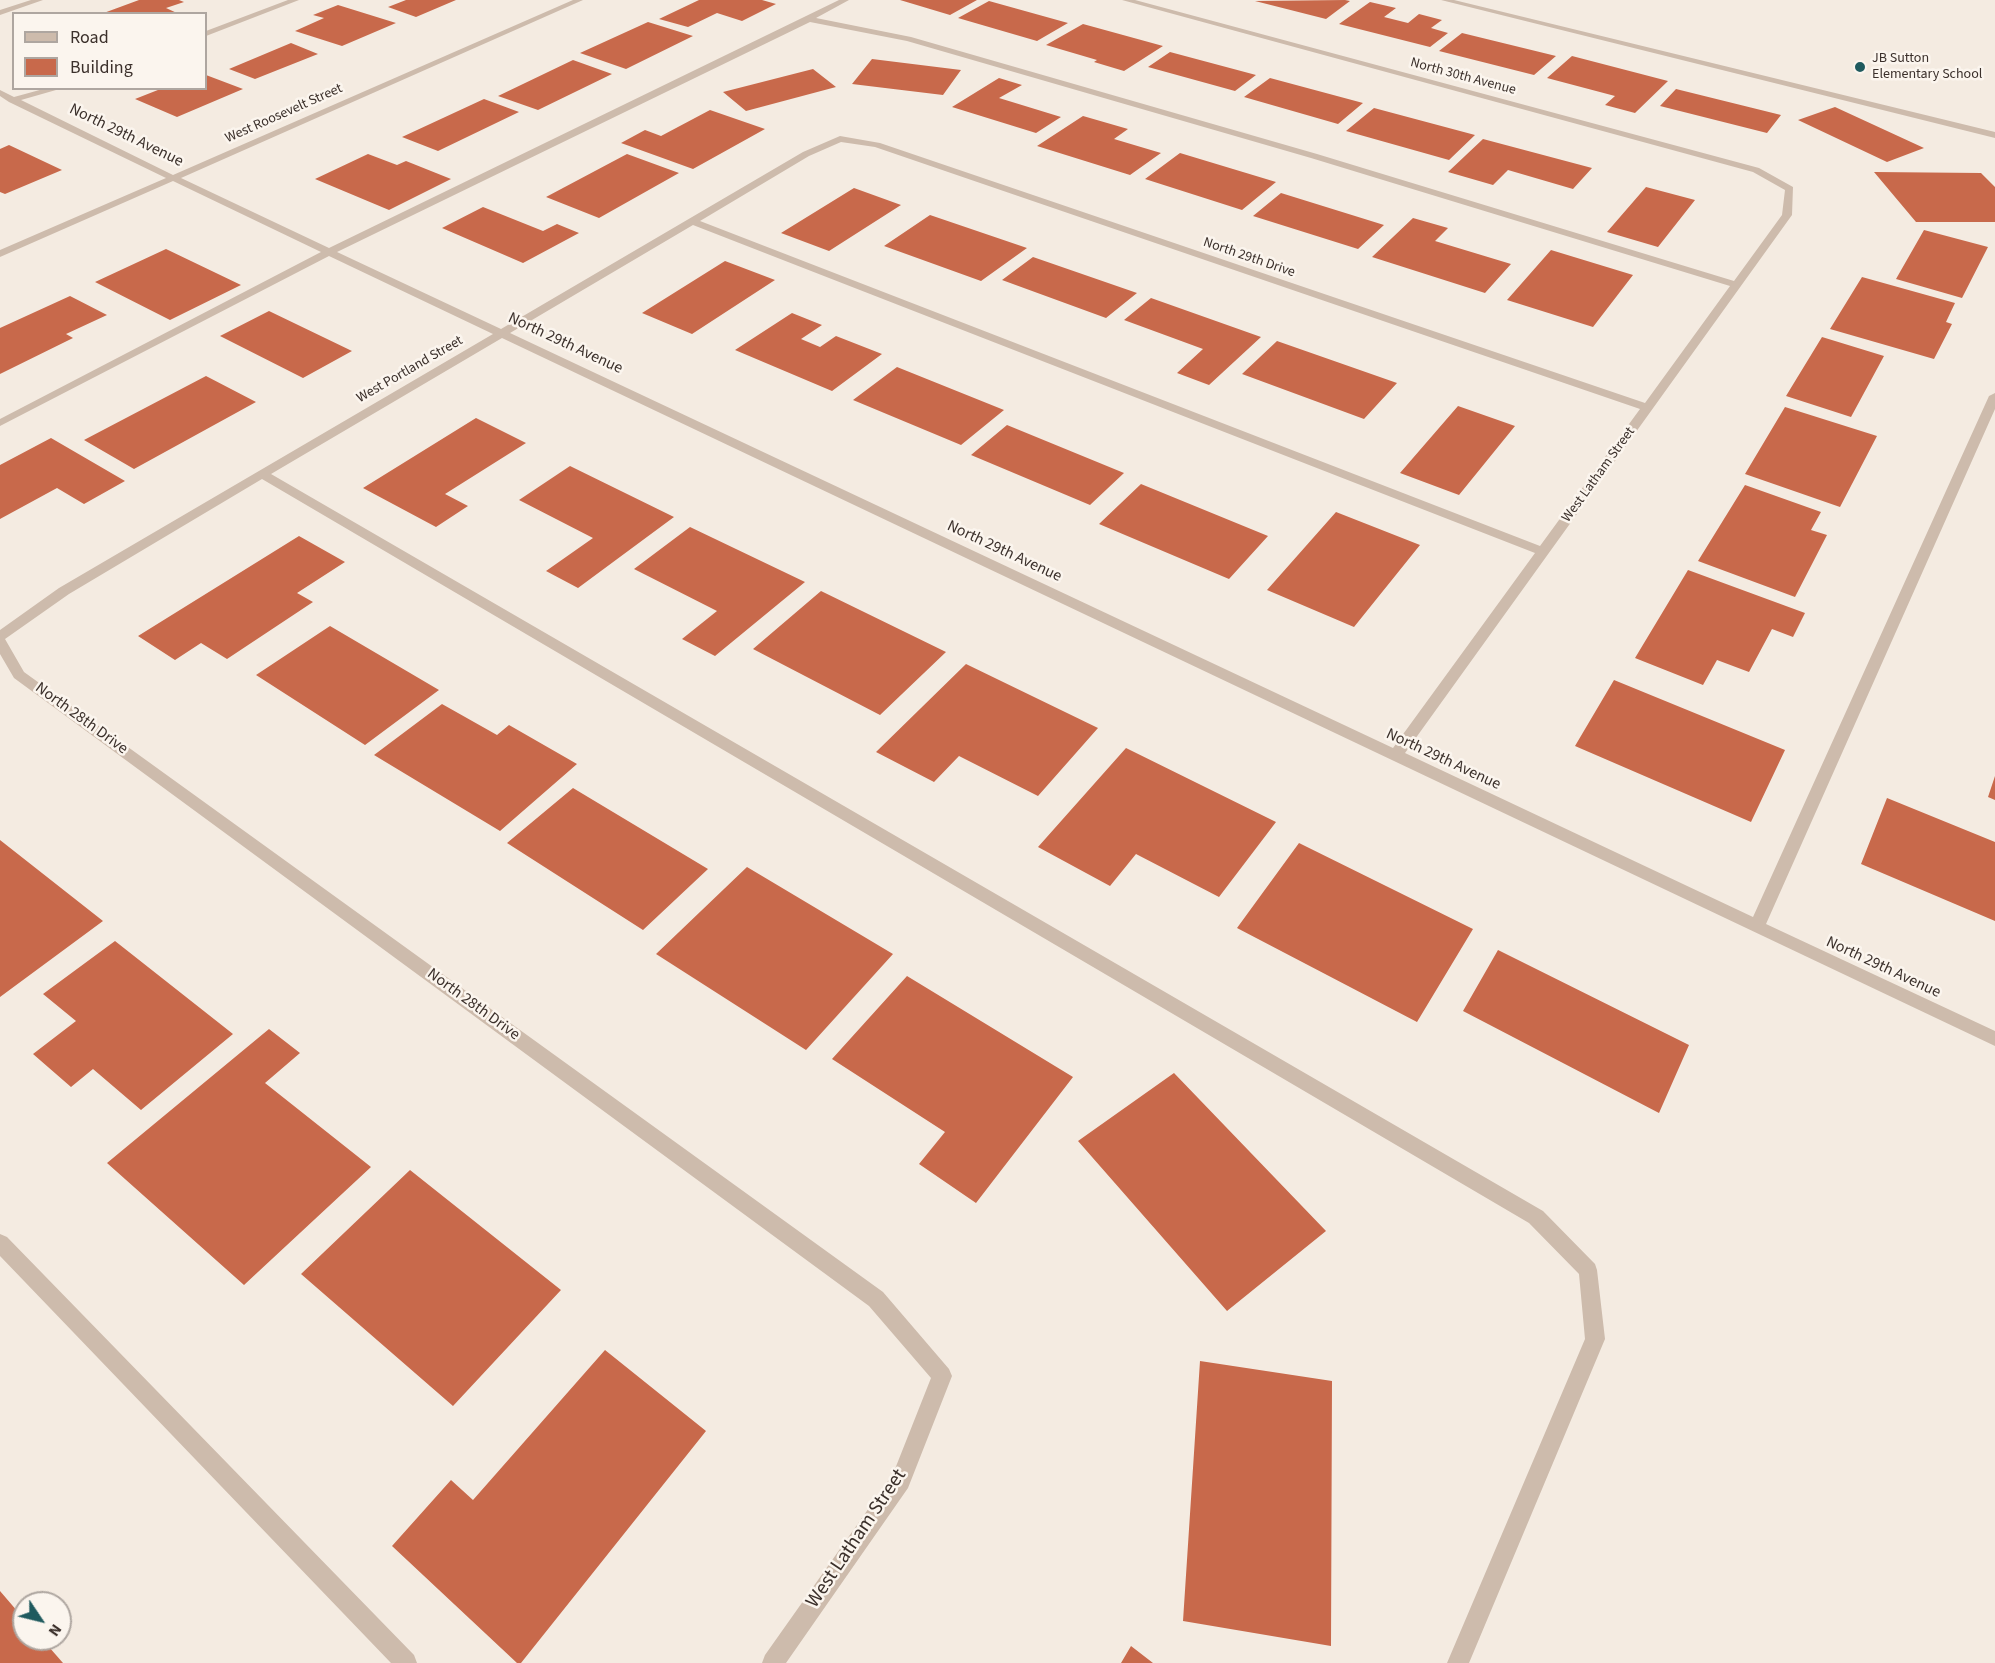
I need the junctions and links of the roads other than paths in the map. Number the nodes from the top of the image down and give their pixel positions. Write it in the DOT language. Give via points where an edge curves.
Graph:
graph roads {
  1 [pos="39,0"];
  2 [pos="295,0"];
  3 [pos="579,0"];
  4 [pos="845,0"];
  5 [pos="1126,0"];
  6 [pos="1445,0"];
  7 [pos="0,14"];
  8 [pos="809,19"];
  9 [pos="207,34"];
  10 [pos="51,90"];
  11 [pos="0,93"];
  12 [pos="14,99"];
  13 [pos="0,103"];
  14 [pos="1995,135"];
  15 [pos="840,140"];
  16 [pos="174,178"];
  17 [pos="1790,189"];
  18 [pos="692,221"];
  19 [pos="331,251"];
  20 [pos="0,254"];
  21 [pos="1737,285"];
  22 [pos="503,333"];
  23 [pos="1995,396"];
  24 [pos="1647,408"];
  25 [pos="0,423"];
  26 [pos="262,474"];
  27 [pos="1543,552"];
  28 [pos="0,636"];
  29 [pos="0,642"];
  30 [pos="1395,756"];
  31 [pos="1757,927"];
  32 [pos="1995,1039"];
  33 [pos="0,1243"];
  34 [pos="942,1376"];
  35 [pos="406,1663"];
  36 [pos="773,1663"];
  37 [pos="1458,1663"];
  1 -- 7 [label="street"];
  2 -- 9 [label="street"];
  3 -- 16 [label="street, West Roosevelt Street"];
  4 -- 8 [label="street"];
  5 -- 17 [label="street, North 30th Avenue" via="1756,170"];
  6 -- 14 [label="street"];
  8 -- 19 [label="street"];
  8 -- 21 [label="street" via="920,42 1314,156"];
  10 -- 12 [label="street"];
  11 -- 12 [label="street, North 29th Avenue"];
  12 -- 13 [label="street"];
  12 -- 16 [label="street, North 29th Avenue"];
  15 -- 18 [label="street, West Portland Street" via="806,154"];
  15 -- 24 [label="street, North 29th Drive" via="877,145"];
  16 -- 19 [label="street, North 29th Avenue"];
  16 -- 20 [label="street, West Roosevelt Street"];
  17 -- 21 [label="street, West Latham Street" via="1787,215"];
  18 -- 22 [label="street, West Portland Street"];
  18 -- 27 [label="street"];
  19 -- 22 [label="street, North 29th Avenue"];
  19 -- 25 [label="street"];
  21 -- 24 [label="street, West Latham Street"];
  22 -- 26 [label="street, West Portland Street"];
  22 -- 30 [label="street, North 29th Avenue"];
  23 -- 31 [label="street"];
  24 -- 27 [label="street, West Latham Street"];
  26 -- 28 [label="street, West Portland Street" via="64,591"];
  26 -- 37 [label="street" via="1536,1216 1588,1270 1595,1339"];
  27 -- 30 [label="street, West Latham Street"];
  29 -- 34 [label="street, North 28th Drive" via="19,675 876,1299"];
  30 -- 31 [label="street, North 29th Avenue"];
  31 -- 32 [label="street, North 29th Avenue"];
  33 -- 35 [label="street"];
  34 -- 36 [label="street, West Latham Street" via="901,1481"];
}
